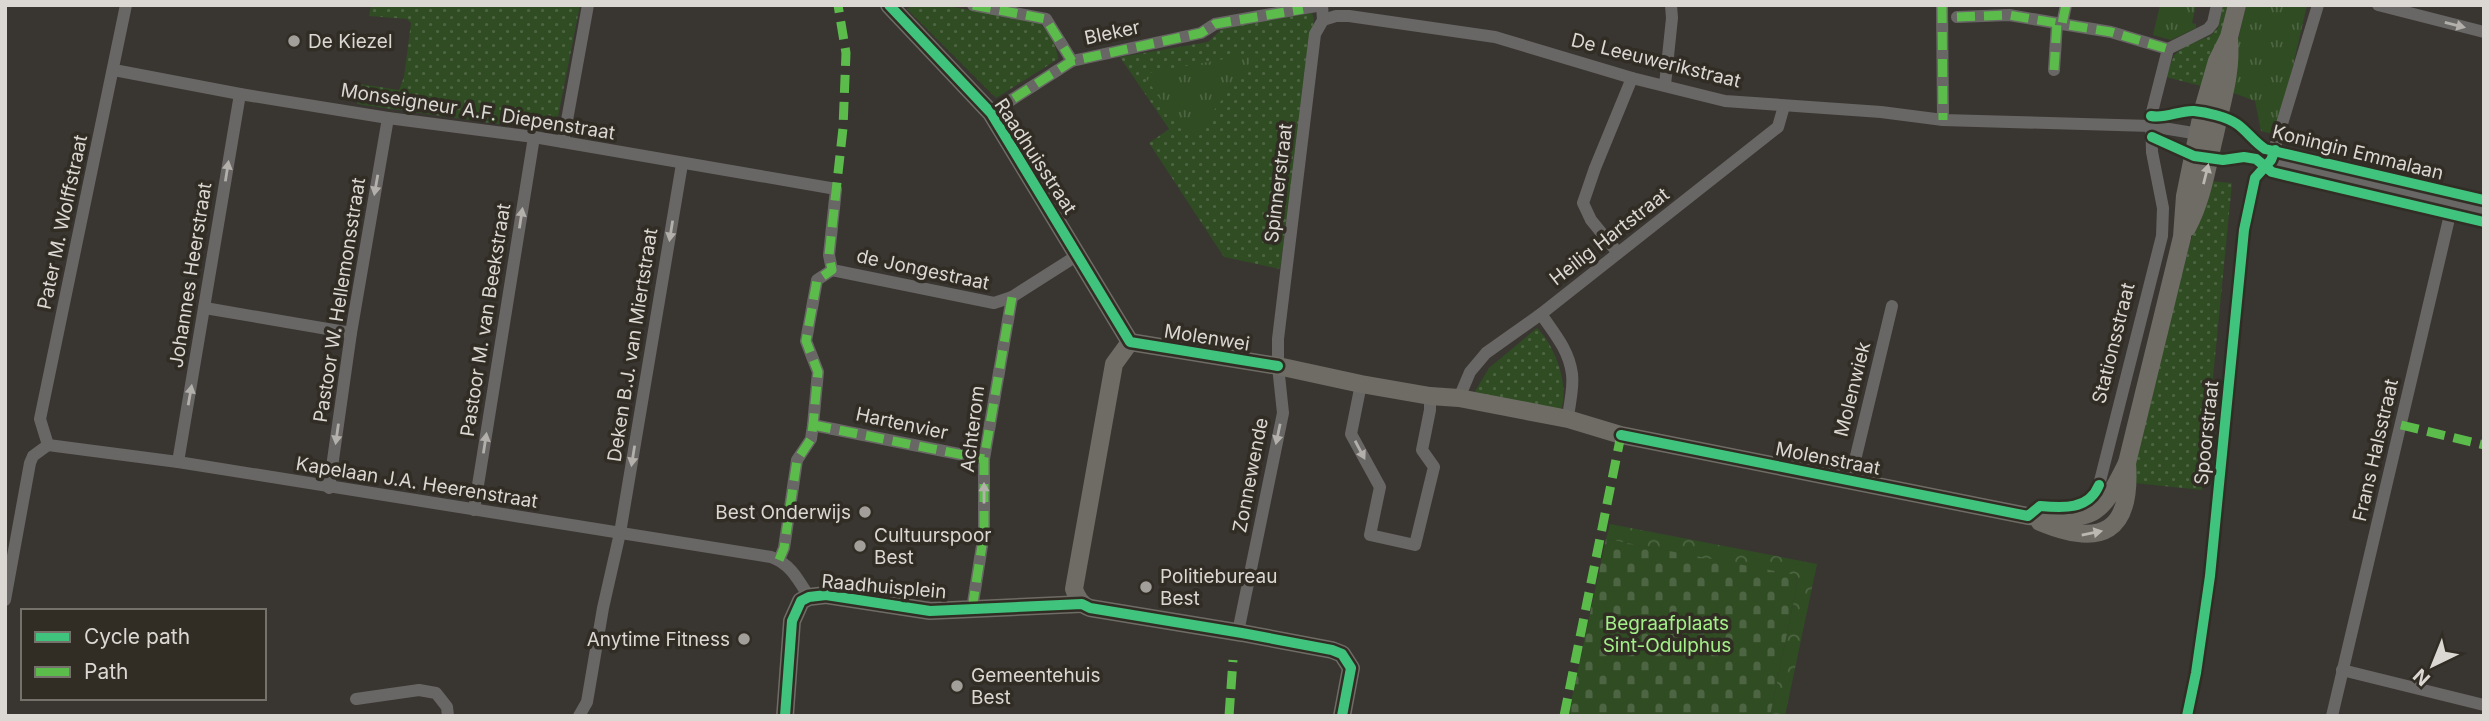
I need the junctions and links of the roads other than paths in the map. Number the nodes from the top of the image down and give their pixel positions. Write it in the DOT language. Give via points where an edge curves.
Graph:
graph roads {
  1 [pos="126,5"];
  2 [pos="587,5"];
  3 [pos="889,5"];
  4 [pos="973,5"];
  5 [pos="1322,5"];
  6 [pos="1671,5"];
  7 [pos="1942,5"];
  8 [pos="2066,5"];
  9 [pos="2217,5"];
  10 [pos="2237,5"];
  11 [pos="2318,5"];
  12 [pos="2378,5"];
  13 [pos="1957,17"];
  14 [pos="1322,20"];
  15 [pos="2059,23"];
  16 [pos="2484,32"];
  17 [pos="2168,49"];
  18 [pos="1072,61"];
  19 [pos="114,70"];
  20 [pos="2054,71"];
  21 [pos="1632,78"];
  22 [pos="1665,85"];
  23 [pos="240,94"];
  24 [pos="1784,106"];
  25 [pos="991,113"];
  26 [pos="388,118"];
  27 [pos="1943,120"];
  28 [pos="2151,126"];
  29 [pos="2206,135"];
  30 [pos="534,137"];
  31 [pos="563,142"];
  32 [pos="2271,160"];
  33 [pos="682,164"];
  34 [pos="2452,206"];
  35 [pos="2484,213"];
  36 [pos="1618,253"];
  37 [pos="1078,255"];
  38 [pos="832,270"];
  39 [pos="1012,296"];
  40 [pos="1892,306"];
  41 [pos="205,308"];
  42 [pos="1541,314"];
  43 [pos="351,333"];
  44 [pos="1130,342"];
  45 [pos="1278,366"];
  46 [pos="1361,384"];
  47 [pos="1430,396"];
  48 [pos="1459,398"];
  49 [pos="1568,419"];
  50 [pos="813,425"];
  51 [pos="48,445"];
  52 [pos="984,459"];
  53 [pos="178,462"];
  54 [pos="1850,481"];
  55 [pos="2099,485"];
  56 [pos="329,488"];
  57 [pos="474,510"];
  58 [pos="620,533"];
  59 [pos="779,560"];
  60 [pos="809,597"];
  61 [pos="5,600"];
  62 [pos="1082,604"];
  63 [pos="972,609"];
  64 [pos="1238,632"];
  65 [pos="2342,670"];
  66 [pos="356,699"];
  67 [pos="2483,703"];
  68 [pos="448,716"];
  69 [pos="579,716"];
  70 [pos="785,716"];
  71 [pos="1342,716"];
  72 [pos="2187,716"];
  73 [pos="2332,716"];
  1 -- 19 [label="street, Pater M. Wolffstraat"];
  2 -- 31 [label="street"];
  3 -- 25 [label="street, Raadhuisstraat"];
  4 -- 18 [label="street, Bleker" via="1046,19"];
  5 -- 14 [label="street, Spinnerstraat"];
  5 -- 18 [label="street, Bleker" via="1215,24 1201,33"];
  6 -- 22 [label="street"];
  7 -- 27 [label="street"];
  8 -- 15 [label="street"];
  9 -- 17 [label="street" via="2208,29"];
  10 -- 29 [label="street" via="2229,37 2231,62"];
  11 -- 32 [label="street, Spoorstraat"];
  12 -- 16 [label="street, one-way"];
  13 -- 15 [label="street" via="2009,15"];
  14 -- 21 [label="street, De Leeuwerikstraat" via="1349,16 1495,37"];
  14 -- 45 [label="street, Spinnerstraat" via="1315,34"];
  15 -- 17 [label="street"];
  15 -- 20 [label="street"];
  17 -- 28 [label="street"];
  18 -- 25 [label="street, Bleker"];
  19 -- 23 [label="street, Monseigneur A.F. Diepenstraat"];
  19 -- 51 [label="street, Pater M. Wolffstraat" via="40,419"];
  21 -- 22 [label="street, De Leeuwerikstraat"];
  21 -- 36 [label="street" via="1583,203"];
  22 -- 24 [label="street, De Leeuwerikstraat" via="1725,101"];
  23 -- 26 [label="street, Monseigneur A.F. Diepenstraat"];
  41 -- 23 [label="street, Johannes Heerstraat, one-way"];
  24 -- 27 [label="street, De Leeuwerikstraat"];
  24 -- 36 [label="street, Heilig Hartstraat" via="1778,127"];
  25 -- 37 [label="street, Raadhuisstraat"];
  26 -- 30 [label="street, Monseigneur A.F. Diepenstraat"];
  26 -- 43 [label="street, Pastoor W. Hellemonsstraat, one-way"];
  27 -- 28 [label="street, De Leeuwerikstraat"];
  28 -- 29 [label="street, De Leeuwerikstraat"];
  28 -- 55 [label="street, Stationsstraat" via="2163,208 2162,236"];
  29 -- 54 [label="street, Molenstraat" via="2200,200 2182,237 2127,463 2125,508 2117,522 2099,533 2080,535 2028,516"];
  30 -- 31 [label="street, Monseigneur A.F. Diepenstraat"];
  57 -- 30 [label="street, Pastoor M. van Beekstraat, one-way"];
  31 -- 33 [label="street, Monseigneur A.F. Diepenstraat"];
  32 -- 34 [label="street, Koningin Emmalaan"];
  32 -- 72 [label="street, Spoorstraat" via="2255,178 2244,230 2210,576"];
  33 -- 38 [label="street, Monseigneur A.F. Diepenstraat" via="836,189 829,255"];
  33 -- 58 [label="street, Deken B.J. van Miertstraat, one-way"];
  34 -- 35 [label="street, Koningin Emmalaan"];
  34 -- 65 [label="street, Frans Halsstraat"];
  36 -- 42 [label="street, Heilig Hartstraat"];
  37 -- 39 [label="street, de Jongestraat"];
  37 -- 44 [label="street, Raadhuisstraat"];
  38 -- 39 [label="street, de Jongestraat" via="994,303"];
  38 -- 50 [label="street" via="817,280 806,341 818,372"];
  39 -- 52 [label="street, Achterom"];
  40 -- 54 [label="street, Molenwiek"];
  41 -- 43 [label="street"];
  53 -- 41 [label="street, Johannes Heerstraat, one-way"];
  42 -- 48 [label="street, Heilig Hartstraat" via="1486,353 1470,372"];
  42 -- 49 [label="street" via="1564,347 1570,365"];
  43 -- 56 [label="street, Pastoor W. Hellemonsstraat, one-way"];
  44 -- 45 [label="street, Molenwei"];
  44 -- 62 [label="street" via="1114,364 1074,589"];
  45 -- 46 [label="street, Molenstraat"];
  45 -- 64 [label="street, Zonnewende, one-way" via="1283,413"];
  46 -- 47 [label="street, Molenstraat"];
  46 -- 47 [label="street, one-way" via="1351,434 1380,487 1370,535 1415,545 1434,467 1422,450"];
  47 -- 48 [label="street, Molenstraat"];
  48 -- 49 [label="street, Molenstraat"];
  49 -- 54 [label="street, Molenstraat" via="1621,435"];
  50 -- 52 [label="street, Hartenvier"];
  50 -- 59 [label="street" via="811,439 797,460"];
  51 -- 53 [label="street, Kapelaan J.A. Heerenstraat"];
  51 -- 61 [label="street" via="30,463"];
  63 -- 52 [label="street, Achterom, one-way" via="984,533"];
  53 -- 56 [label="street, Kapelaan J.A. Heerenstraat"];
  56 -- 57 [label="street, Kapelaan J.A. Heerenstraat"];
  57 -- 58 [label="street, Kapelaan J.A. Heerenstraat"];
  58 -- 59 [label="street, Kapelaan J.A. Heerenstraat"];
  58 -- 69 [label="street, Deken B.J. van Miertstraat" via="587,702"];
  59 -- 60 [label="street, Raadhuisplein"];
  60 -- 63 [label="street, Raadhuisplein" via="826,595 930,611"];
  60 -- 70 [label="street, Raadhuisplein" via="801,601 792,621"];
  62 -- 63 [label="street, Raadhuisplein"];
  62 -- 64 [label="street"];
  64 -- 71 [label="street" via="1342,654 1351,668"];
  65 -- 67 [label="street"];
  65 -- 73 [label="street, Frans Halsstraat"];
  66 -- 68 [label="street" via="419,690 436,693"];
}
